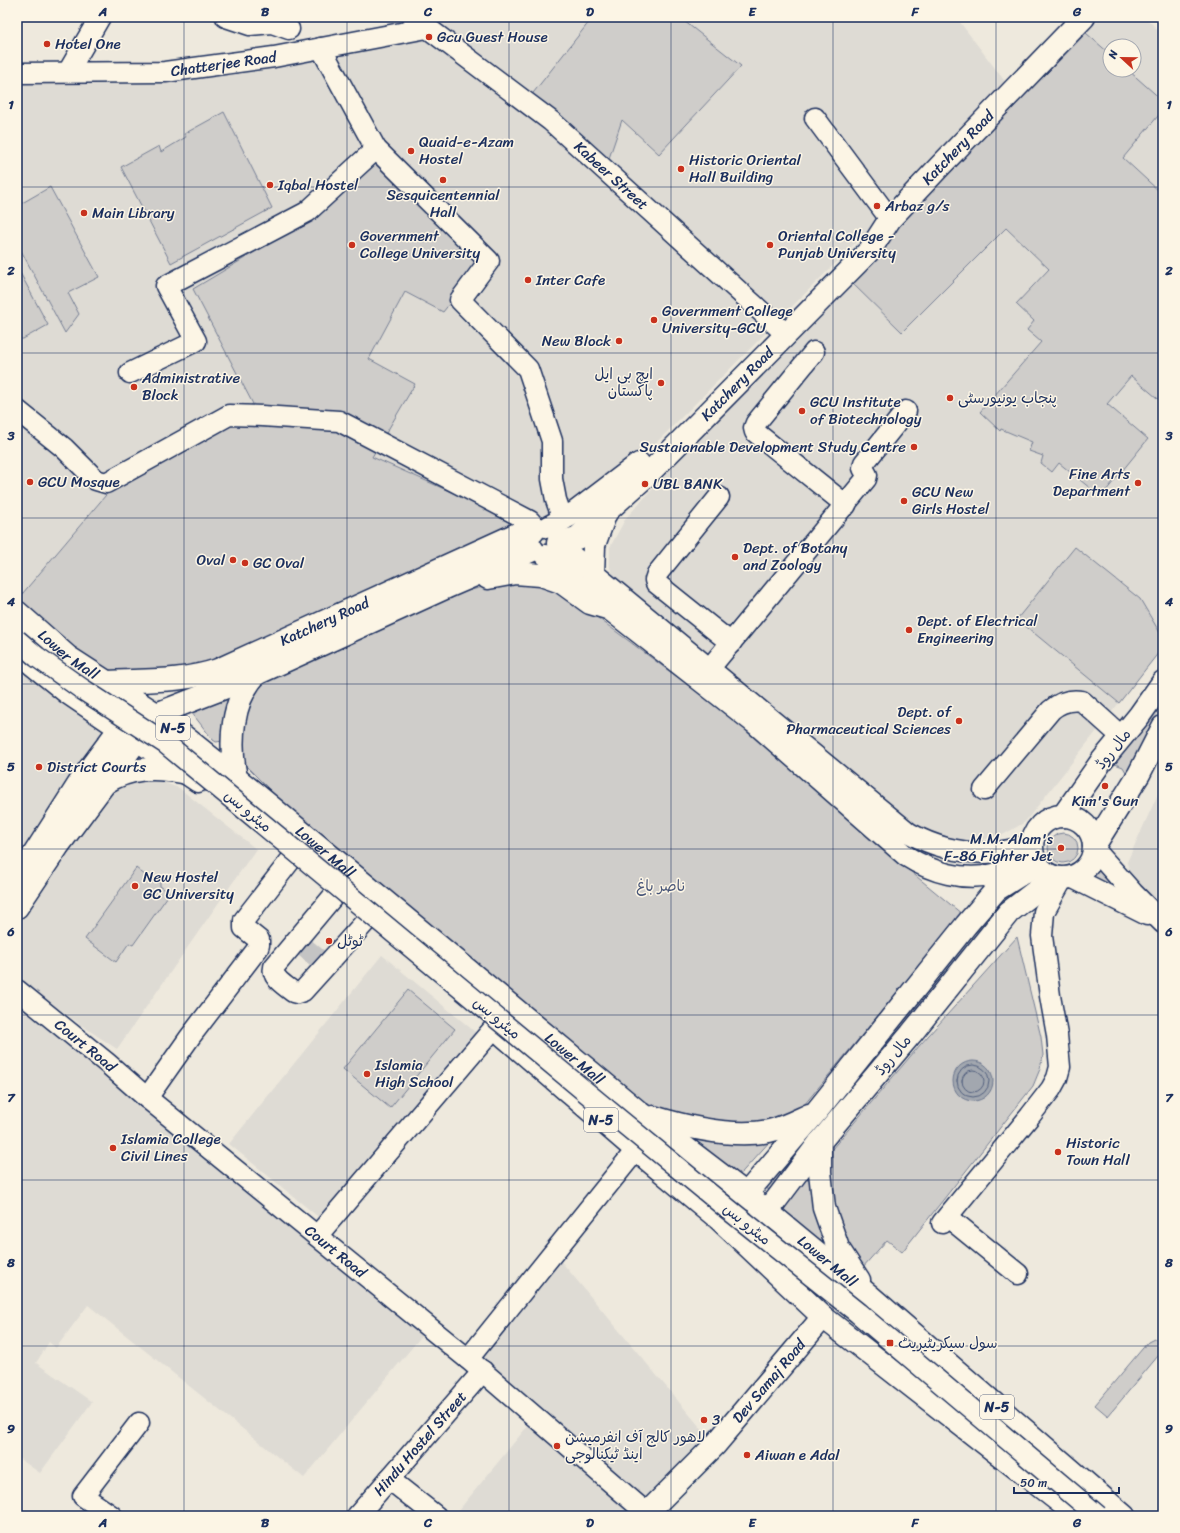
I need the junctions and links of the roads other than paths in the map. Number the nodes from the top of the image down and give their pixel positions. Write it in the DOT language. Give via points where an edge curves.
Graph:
graph roads {
  1 [pos="100,17"];
  2 [pos="226,17"];
  3 [pos="1084,17"];
  4 [pos="294,23"];
  5 [pos="420,23"];
  6 [pos="321,48"];
  7 [pos="285,54"];
  8 [pos="68,72"];
  9 [pos="17,73"];
  10 [pos="815,118"];
  11 [pos="376,149"];
  12 [pos="890,219"];
  13 [pos="781,330"];
  14 [pos="814,352"];
  15 [pos="130,373"];
  16 [pos="17,410"];
  17 [pos="906,411"];
  18 [pos="719,497"];
  19 [pos="846,505"];
  20 [pos="607,512"];
  21 [pos="547,538"];
  22 [pos="593,574"];
  23 [pos="447,586"];
  24 [pos="607,608"];
  25 [pos="17,612"];
  26 [pos="17,640"];
  27 [pos="731,642"];
  28 [pos="17,652"];
  29 [pos="709,669"];
  30 [pos="256,674"];
  31 [pos="108,682"];
  32 [pos="1163,682"];
  33 [pos="156,714"];
  34 [pos="1163,727"];
  35 [pos="129,734"];
  36 [pos="1122,737"];
  37 [pos="189,773"];
  38 [pos="236,778"];
  39 [pos="104,784"];
  40 [pos="984,790"];
  41 [pos="1063,816"];
  42 [pos="1094,848"];
  43 [pos="1034,856"];
  44 [pos="293,857"];
  45 [pos="1062,878"];
  46 [pos="17,881"];
  47 [pos="336,893"];
  48 [pos="17,907"];
  49 [pos="368,919"];
  50 [pos="1162,921"];
  51 [pos="17,990"];
  52 [pos="494,1028"];
  53 [pos="147,1098"];
  54 [pos="816,1112"];
  55 [pos="640,1113"];
  56 [pos="820,1142"];
  57 [pos="636,1150"];
  58 [pos="746,1194"];
  59 [pos="767,1212"];
  60 [pos="722,1222"];
  61 [pos="317,1236"];
  62 [pos="743,1243"];
  63 [pos="1018,1274"];
  64 [pos="871,1298"];
  65 [pos="823,1317"];
  66 [pos="468,1359"];
  67 [pos="483,1372"];
  68 [pos="139,1423"];
  69 [pos="389,1479"];
  70 [pos="647,1515"];
  71 [pos="112,1516"];
  72 [pos="357,1516"];
  73 [pos="436,1516"];
  74 [pos="1078,1516"];
  75 [pos="1098,1516"];
  76 [pos="1124,1516"];
  1 -- 8 [label="street"];
  2 -- 4 [label="street" via="250,25"];
  3 -- 12 [label="main road, Katchery Road"];
  4 -- 7 [label="street" via="280,36"];
  5 -- 6 [label="street, Chatterjee Road"];
  5 -- 13 [label="street, Kabeer Street" via="551,121"];
  6 -- 7 [label="street, Chatterjee Road"];
  6 -- 11 [label="street"];
  7 -- 8 [label="street, Chatterjee Road" via="165,72"];
  8 -- 9 [label="street, Chatterjee Road"];
  10 -- 12 [label="street"];
  11 -- 15 [label="street" via="307,212 166,286 196,341"];
  11 -- 21 [label="street" via="489,261 460,300 528,370 552,441 552,479 556,500"];
  12 -- 13 [label="main road, Katchery Road" via="859,243"];
  13 -- 20 [label="main road, Katchery Road" via="646,476"];
  13 -- 21 [label="main road" via="638,465"];
  14 -- 19 [label="street" via="754,428"];
  16 -- 21 [label="street" via="64,448 96,480 106,483 229,415 340,421 530,521"];
  17 -- 19 [label="street" via="864,463 866,479"];
  18 -- 27 [label="street" via="657,574 655,580"];
  19 -- 27 [label="street"];
  20 -- 21 [label="main road, Katchery Road" via="577,538 568,541"];
  20 -- 22 [label="main road" via="594,545"];
  21 -- 22 [label="street"];
  21 -- 23 [label="main road, Katchery Road"];
  21 -- 24 [label="street"];
  21 -- 31 [label="main road, Katchery Road" via="517,534 218,670 186,678"];
  22 -- 29 [label="street"];
  23 -- 24 [label="main road" via="506,574 533,573 561,582 590,603"];
  23 -- 30 [label="main road, Katchery Road"];
  24 -- 43 [label="street" via="754,723 916,862 957,876 976,876 994,874"];
  25 -- 31 [label="main road, Lower Mall / N-5" via="68,656"];
  26 -- 75 [label="street, میٹرو بس, bridge" via="37,657 165,743 728,1209 858,1313"];
  27 -- 29 [label="street"];
  28 -- 35 [label="main road, Lower Mall / N-5" via="68,693"];
  29 -- 43 [label="street" via="909,833 944,848"];
  30 -- 33 [label="main road, Katchery Road"];
  30 -- 38 [label="main road" via="240,698 235,720 233,740"];
  31 -- 33 [label="main road, Lower Mall / N-5"];
  32 -- 36 [label="main road, مال روڈ"];
  33 -- 35 [label="main road"];
  33 -- 38 [label="main road, Lower Mall / N-5"];
  34 -- 42 [label="main road, مال روڈ" via="1139,774"];
  35 -- 37 [label="main road, Lower Mall / N-5"];
  35 -- 39 [label="main road"];
  35 -- 46 [label="main road" via="82,779"];
  36 -- 40 [label="street" via="1082,701 1059,704 1051,710"];
  36 -- 41 [label="main road, مال روڈ"];
  37 -- 39 [label="main road" via="153,768 125,773"];
  37 -- 44 [label="main road, Lower Mall / N-5"];
  38 -- 55 [label="main road, Lower Mall / N-5"];
  39 -- 48 [label="main road"];
  41 -- 42 [label="main road" via="1081,822 1088,829"];
  41 -- 43 [label="main road" via="1055,817 1042,825 1034,838"];
  42 -- 45 [label="main road" via="1087,867 1077,875"];
  42 -- 50 [label="street" via="1133,893"];
  43 -- 45 [label="main road" via="1041,869"];
  43 -- 54 [label="main road, مال روڈ" via="996,890 966,925"];
  44 -- 47 [label="main road, Lower Mall / N-5"];
  44 -- 53 [label="street" via="245,918 244,928 258,940 258,948"];
  45 -- 50 [label="street"];
  45 -- 56 [label="main road, مال روڈ" via="1009,912"];
  45 -- 63 [label="street" via="1044,912 1042,936 1057,1035 1060,1067 1057,1078 1051,1089 945,1220"];
  47 -- 49 [label="main road, Lower Mall / N-5"];
  47 -- 49 [label="street" via="300,944 273,969 275,976 293,992 303,991 324,963"];
  49 -- 52 [label="main road, Lower Mall / N-5"];
  51 -- 53 [label="street, Court Road"];
  52 -- 57 [label="main road, Lower Mall / N-5"];
  52 -- 61 [label="street"];
  53 -- 61 [label="street, Court Road"];
  54 -- 55 [label="main road" via="778,1129 749,1133 683,1126"];
  54 -- 58 [label="main road, مال روڈ"];
  55 -- 58 [label="main road, Lower Mall / N-5"];
  56 -- 59 [label="main road, مال روڈ"];
  56 -- 64 [label="main road" via="824,1208 838,1248"];
  57 -- 60 [label="main road, Lower Mall / N-5"];
  57 -- 66 [label="street"];
  58 -- 59 [label="main road, Lower Mall / N-5"];
  58 -- 60 [label="main road, مال روڈ"];
  59 -- 62 [label="main road, مال روڈ"];
  59 -- 64 [label="main road, Lower Mall / N-5"];
  60 -- 62 [label="main road, Lower Mall / N-5"];
  61 -- 66 [label="street, Court Road"];
  62 -- 65 [label="main road, Lower Mall / N-5"];
  64 -- 76 [label="main road, Lower Mall / N-5"];
  65 -- 70 [label="main road, Dev Samaj Road" via="715,1445"];
  65 -- 74 [label="main road, Lower Mall / N-5"];
  66 -- 67 [label="street, Court Road"];
  67 -- 69 [label="street, Hindu Hostel Street"];
  67 -- 70 [label="street, Court Road"];
  68 -- 71 [label="street" via="83,1496"];
  69 -- 72 [label="street, Hindu Hostel Street"];
  69 -- 73 [label="street"];
}
